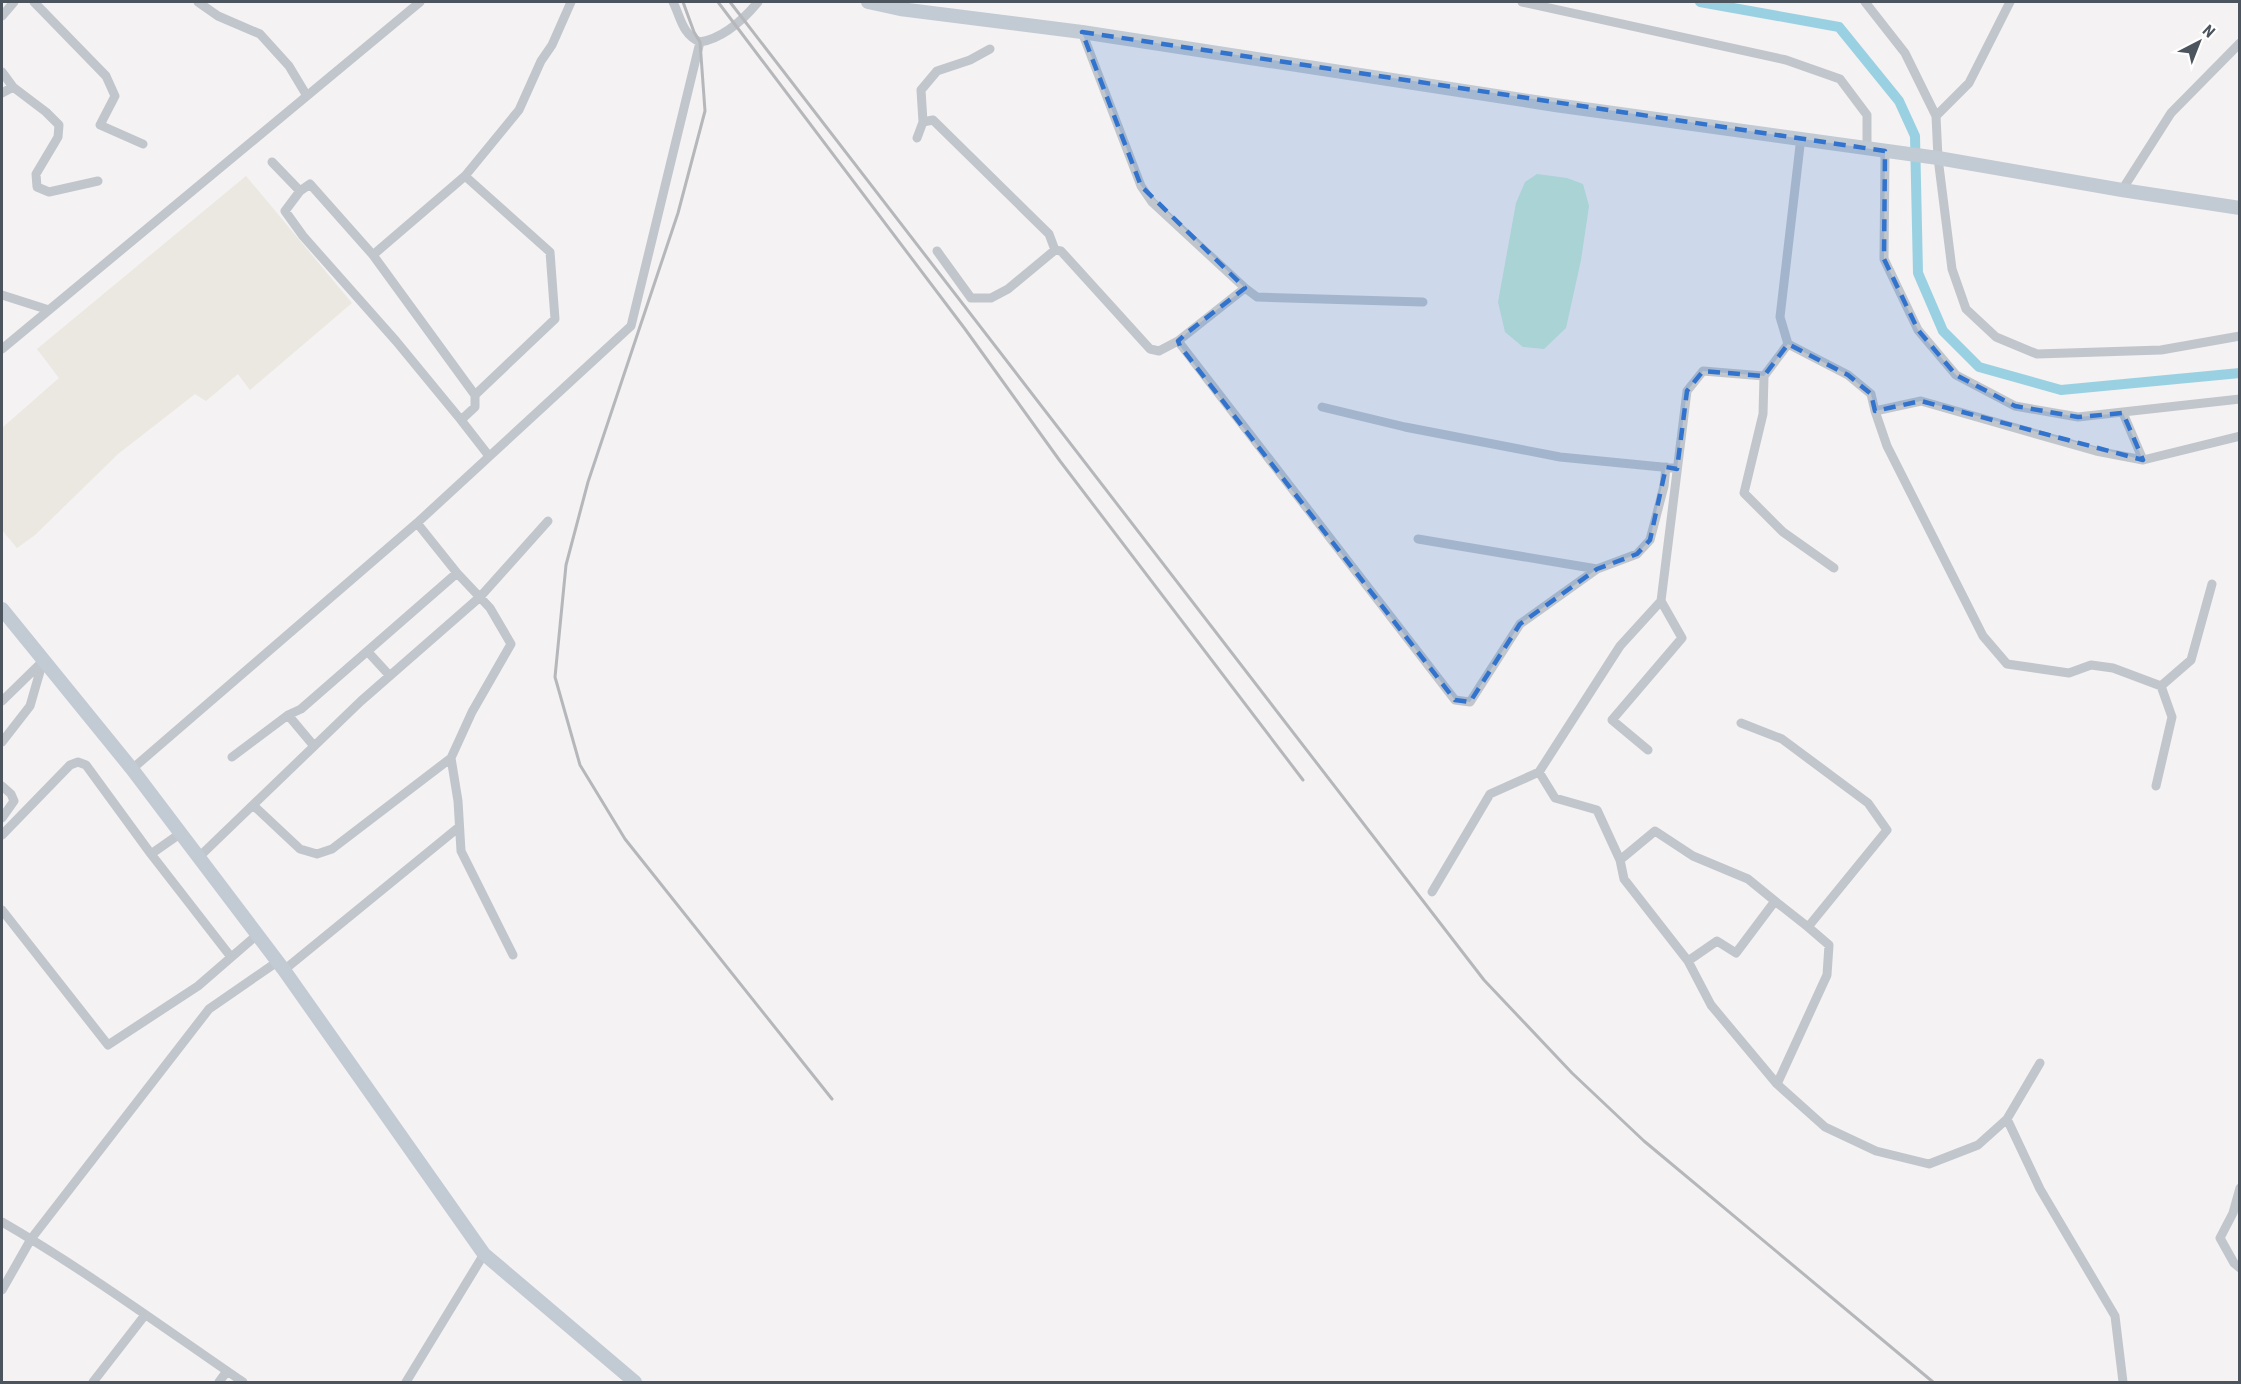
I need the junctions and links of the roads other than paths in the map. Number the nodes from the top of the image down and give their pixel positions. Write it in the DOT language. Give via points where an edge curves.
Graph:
graph roads {
  1 [pos="14,2"];
  2 [pos="34,2"];
  3 [pos="198,2"];
  4 [pos="420,2"];
  5 [pos="571,2"];
  6 [pos="673,2"];
  7 [pos="758,2"];
  8 [pos="868,2"];
  9 [pos="1522,2"];
  10 [pos="1865,2"];
  11 [pos="2010,2"];
  12 [pos="903,5"];
  13 [pos="2,16"];
  14 [pos="1082,32"];
  15 [pos="700,42"];
  16 [pos="2240,43"];
  17 [pos="990,49"];
  18 [pos="2,72"];
  19 [pos="13,87"];
  20 [pos="2,93"];
  21 [pos="307,96"];
  22 [pos="1936,116"];
  23 [pos="923,122"];
  24 [pos="917,138"];
  25 [pos="1802,138"];
  26 [pos="143,144"];
  27 [pos="1867,148"];
  28 [pos="1885,151"];
  29 [pos="1938,158"];
  30 [pos="273,162"];
  31 [pos="465,176"];
  32 [pos="98,181"];
  33 [pos="2122,190"];
  34 [pos="300,191"];
  35 [pos="2240,208"];
  36 [pos="1055,250"];
  37 [pos="937,251"];
  38 [pos="373,255"];
  39 [pos="1245,288"];
  40 [pos="2,295"];
  41 [pos="1423,302"];
  42 [pos="49,310"];
  43 [pos="2240,336"];
  44 [pos="1178,341"];
  45 [pos="1788,344"];
  46 [pos="2,349"];
  47 [pos="1764,376"];
  48 [pos="475,395"];
  49 [pos="2240,399"];
  50 [pos="1322,407"];
  51 [pos="1875,411"];
  52 [pos="2123,413"];
  53 [pos="460,420"];
  54 [pos="2240,436"];
  55 [pos="489,456"];
  56 [pos="2143,460"];
  57 [pos="1666,467"];
  58 [pos="1677,469"];
  59 [pos="548,521"];
  60 [pos="417,523"];
  61 [pos="1418,539"];
  62 [pos="1834,568"];
  63 [pos="1597,569"];
  64 [pos="457,573"];
  65 [pos="2212,584"];
  66 [pos="480,597"];
  67 [pos="1661,601"];
  68 [pos="2,609"];
  69 [pos="368,652"];
  70 [pos="43,661"];
  71 [pos="390,676"];
  72 [pos="2161,686"];
  73 [pos="2,701"];
  74 [pos="288,715"];
  75 [pos="1741,723"];
  76 [pos="2,742"];
  77 [pos="314,746"];
  78 [pos="1648,750"];
  79 [pos="232,757"];
  80 [pos="451,758"];
  81 [pos="132,769"];
  82 [pos="1539,772"];
  83 [pos="2,786"];
  84 [pos="2156,786"];
  85 [pos="253,805"];
  86 [pos="2,818"];
  87 [pos="459,827"];
  88 [pos="181,833"];
  89 [pos="2,835"];
  90 [pos="151,854"];
  91 [pos="198,857"];
  92 [pos="1620,860"];
  93 [pos="1432,892"];
  94 [pos="1775,901"];
  95 [pos="2,910"];
  96 [pos="1808,927"];
  97 [pos="257,935"];
  98 [pos="513,955"];
  99 [pos="231,957"];
  100 [pos="1688,961"];
  101 [pos="280,966"];
  102 [pos="2040,1063"];
  103 [pos="1777,1084"];
  104 [pos="2007,1119"];
  105 [pos="2240,1188"];
  106 [pos="2,1222"];
  107 [pos="31,1239"];
  108 [pos="484,1254"];
  109 [pos="2240,1268"];
  110 [pos="2,1290"];
  111 [pos="145,1315"];
  112 [pos="227,1371"];
  113 [pos="93,1383"];
  114 [pos="219,1383"];
  115 [pos="243,1383"];
  116 [pos="406,1383"];
  117 [pos="635,1383"];
  118 [pos="2123,1383"];
  1 -- 13 [label="street"];
  2 -- 26 [label="street" via="106,76 116,96 100,126"];
  3 -- 21 [label="street" via="218,16 260,34 289,66"];
  4 -- 21 [label="street"];
  5 -- 31 [label="street" via="519,110"];
  6 -- 15 [label="street" via="685,30"];
  7 -- 15 [label="street" via="744,19 713,40"];
  8 -- 12 [label="main road"];
  9 -- 27 [label="street" via="1786,60 1840,79 1867,115"];
  10 -- 22 [label="street" via="1905,53"];
  11 -- 22 [label="street" via="1969,83"];
  12 -- 14 [label="main road"];
  14 -- 25 [label="main road" via="1555,105"];
  14 -- 39 [label="street" via="1141,186 1152,202"];
  15 -- 55 [label="street" via="631,326"];
  16 -- 33 [label="street" via="2171,113"];
  17 -- 23 [label="street" via="937,71 921,90"];
  18 -- 19 [label="street"];
  19 -- 20 [label="street"];
  19 -- 32 [label="street" via="58,125 58,137 36,174 37,187 49,192"];
  21 -- 42 [label="street"];
  22 -- 29 [label="street"];
  23 -- 24 [label="street"];
  23 -- 36 [label="street" via="933,120 1048,234"];
  25 -- 27 [label="main road"];
  25 -- 45 [label="street" via="1780,317"];
  27 -- 28 [label="main road"];
  28 -- 29 [label="main road"];
  28 -- 52 [label="street" via="1884,260 1918,330 1956,375 2014,406 2078,417"];
  29 -- 33 [label="main road"];
  29 -- 43 [label="street" via="1952,269 1966,309 1996,337 2037,354 2161,350"];
  30 -- 34 [label="street"];
  31 -- 38 [label="street"];
  31 -- 48 [label="street" via="550,252 555,320"];
  33 -- 35 [label="main road"];
  34 -- 38 [label="street" via="310,184"];
  34 -- 53 [label="street" via="285,211"];
  36 -- 37 [label="street" via="1008,289 991,297 971,298"];
  36 -- 44 [label="street" via="1150,349 1159,351"];
  38 -- 48 [label="street"];
  39 -- 41 [label="street" via="1257,297"];
  39 -- 44 [label="street"];
  40 -- 42 [label="street"];
  42 -- 46 [label="street"];
  44 -- 63 [label="street" via="1455,700 1470,702 1520,624"];
  45 -- 47 [label="street"];
  45 -- 51 [label="street" via="1848,375 1870,394"];
  47 -- 58 [label="street" via="1703,371 1687,391"];
  47 -- 62 [label="street" via="1763,414 1744,493 1784,532"];
  48 -- 53 [label="street" via="475,407"];
  49 -- 52 [label="street"];
  50 -- 57 [label="street" via="1405,428 1560,457"];
  51 -- 56 [label="street" via="1921,401 2096,451"];
  51 -- 72 [label="street" via="1887,446 1983,636 2007,664 2069,674 2091,665 2102,666"];
  52 -- 56 [label="street"];
  53 -- 55 [label="street"];
  54 -- 56 [label="street"];
  55 -- 60 [label="street"];
  57 -- 58 [label="street"];
  57 -- 63 [label="street" via="1650,540 1637,554"];
  58 -- 67 [label="street"];
  59 -- 66 [label="street"];
  60 -- 64 [label="street"];
  60 -- 81 [label="street"];
  61 -- 63 [label="street"];
  64 -- 66 [label="street"];
  64 -- 69 [label="street"];
  65 -- 72 [label="street" via="2192,660"];
  66 -- 71 [label="street"];
  66 -- 80 [label="street" via="511,644"];
  67 -- 78 [label="street" via="1682,638 1612,720"];
  67 -- 82 [label="street" via="1620,646"];
  68 -- 70 [label="main road"];
  69 -- 71 [label="street"];
  69 -- 74 [label="street" via="301,709"];
  70 -- 73 [label="street"];
  70 -- 76 [label="street" via="30,706"];
  70 -- 81 [label="main road"];
  71 -- 77 [label="street"];
  72 -- 84 [label="street" via="2172,717"];
  74 -- 77 [label="street"];
  74 -- 79 [label="street"];
  75 -- 96 [label="street" via="1782,740 1868,803 1887,830"];
  77 -- 85 [label="street"];
  80 -- 85 [label="street" via="332,849 317,854 300,849"];
  80 -- 87 [label="street"];
  81 -- 88 [label="main road"];
  82 -- 92 [label="street" via="1555,798 1597,810"];
  82 -- 93 [label="street" via="1490,794"];
  83 -- 86 [label="street" via="14,801"];
  85 -- 91 [label="street"];
  87 -- 98 [label="street" via="461,851"];
  87 -- 101 [label="street"];
  88 -- 90 [label="street"];
  88 -- 91 [label="main road"];
  89 -- 90 [label="street" via="70,765 78,762 86,765"];
  90 -- 99 [label="street"];
  91 -- 97 [label="main road"];
  92 -- 94 [label="street" via="1654,831 1693,856 1748,879"];
  92 -- 100 [label="street" via="1624,879"];
  94 -- 96 [label="street"];
  94 -- 100 [label="street" via="1736,953 1717,941"];
  95 -- 99 [label="street" via="108,1045 198,986"];
  96 -- 103 [label="street" via="1829,945 1827,975"];
  97 -- 99 [label="street"];
  97 -- 101 [label="main road"];
  100 -- 103 [label="street" via="1711,1005"];
  101 -- 107 [label="street" via="209,1009"];
  101 -- 108 [label="main road"];
  102 -- 104 [label="street"];
  103 -- 104 [label="street" via="1825,1127 1876,1151 1929,1164 1978,1145"];
  104 -- 118 [label="street" via="2040,1189 2115,1316"];
  105 -- 109 [label="street" via="2220,1238"];
  106 -- 107 [label="street"];
  107 -- 110 [label="street"];
  107 -- 111 [label="street"];
  108 -- 116 [label="street"];
  108 -- 117 [label="main road"];
  111 -- 112 [label="street"];
  111 -- 113 [label="street"];
  112 -- 114 [label="street"];
  112 -- 115 [label="street"];
}
